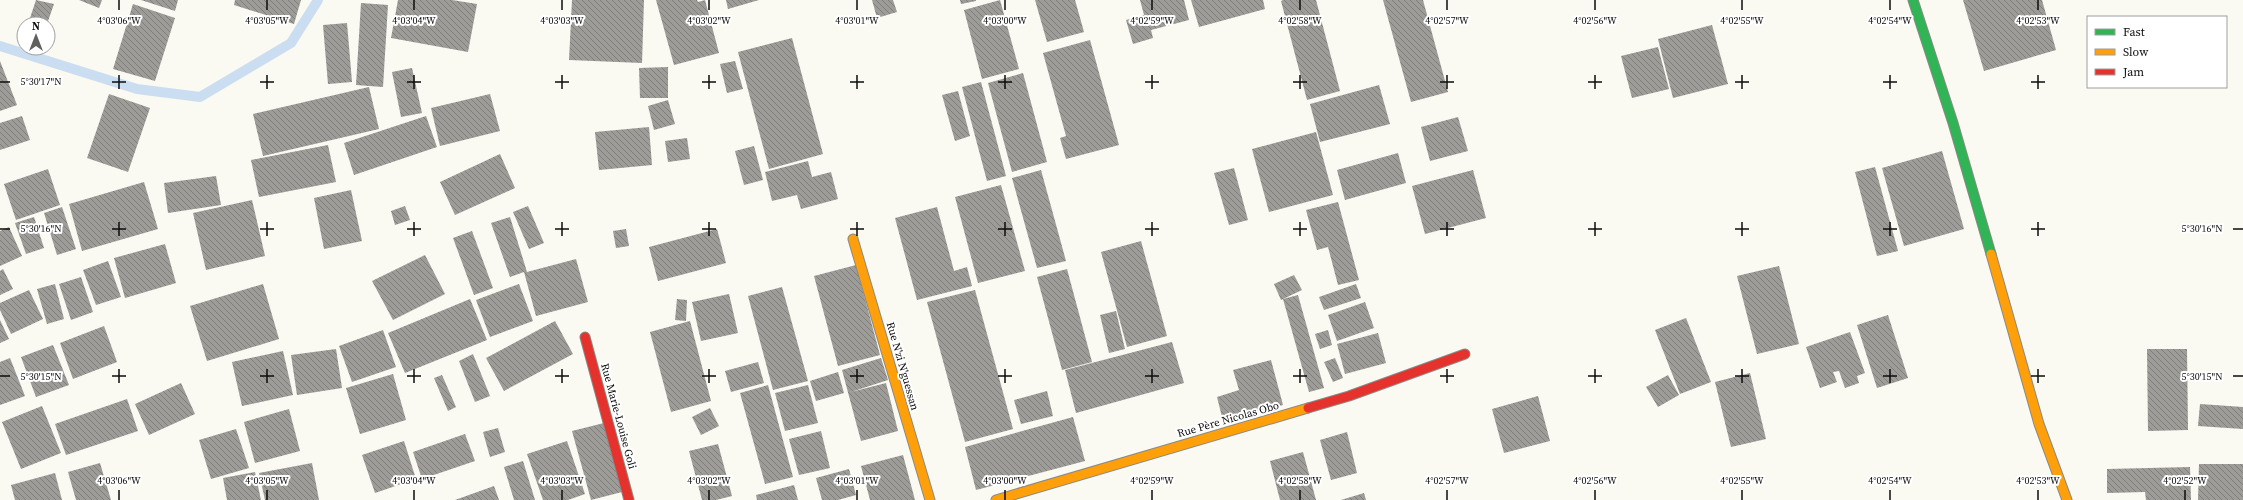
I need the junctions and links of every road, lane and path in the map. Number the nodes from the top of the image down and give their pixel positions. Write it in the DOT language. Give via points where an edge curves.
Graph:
graph roads {
  1 [pos="1913,0"];
  2 [pos="853,239"];
  3 [pos="586,337"];
  4 [pos="1465,354"];
  5 [pos="629,500"];
  6 [pos="930,500"];
  7 [pos="996,500"];
  8 [pos="2067,500"];
  1 -- 8 [label="street" via="1953,123 2040,424"];
  2 -- 6 [label="street, Rue N'zi N'guessan"];
  3 -- 5 [label="street, Rue Marie-Louise Goli"];
  4 -- 7 [label="street, Rue Père Nicolas Obo" via="1349,396"];
}
